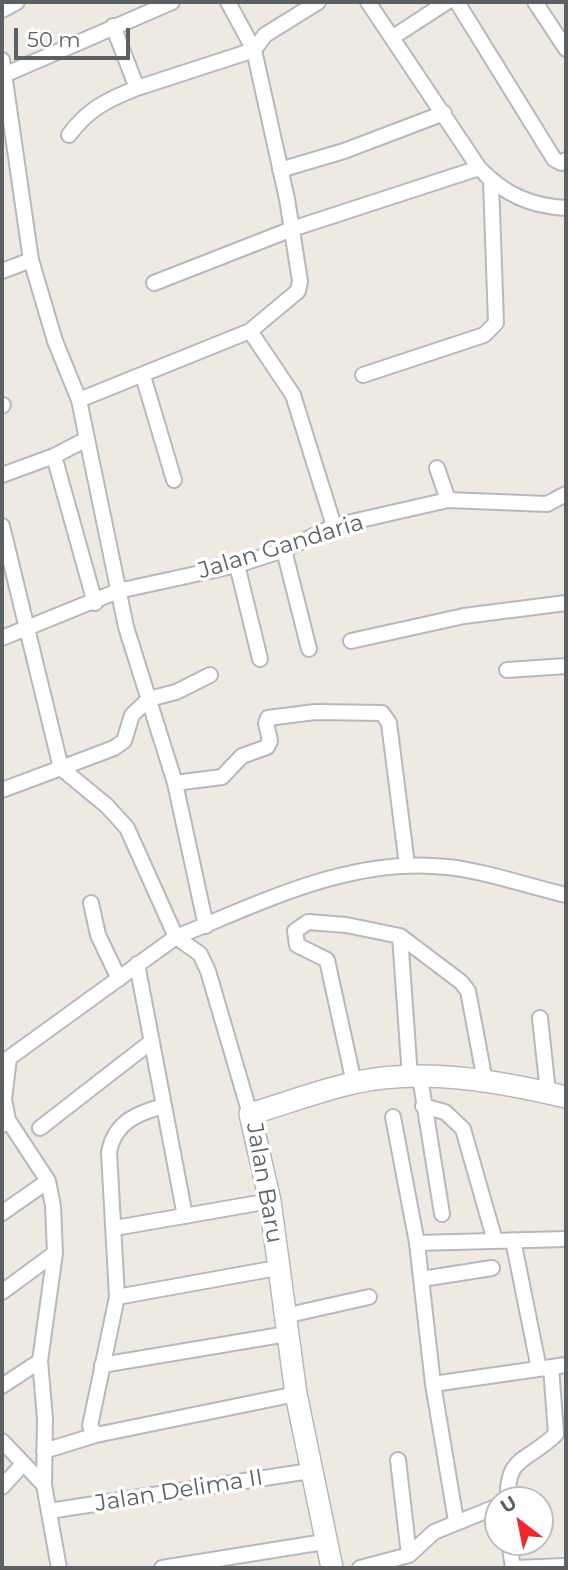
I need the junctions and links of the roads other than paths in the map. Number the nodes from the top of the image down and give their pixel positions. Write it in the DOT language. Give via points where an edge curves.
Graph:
graph roads {
  1 [pos="17,2"];
  2 [pos="172,2"];
  3 [pos="228,2"];
  4 [pos="318,2"];
  5 [pos="368,2"];
  6 [pos="447,2"];
  7 [pos="457,2"];
  8 [pos="535,2"];
  9 [pos="2,10"];
  10 [pos="113,26"];
  11 [pos="393,37"];
  12 [pos="566,49"];
  13 [pos="254,50"];
  14 [pos="3,67"];
  15 [pos="137,88"];
  16 [pos="444,113"];
  17 [pos="69,135"];
  18 [pos="566,160"];
  19 [pos="479,168"];
  20 [pos="280,170"];
  21 [pos="491,181"];
  22 [pos="566,208"];
  23 [pos="292,229"];
  24 [pos="31,260"];
  25 [pos="2,271"];
  26 [pos="155,283"];
  27 [pos="250,331"];
  28 [pos="363,375"];
  29 [pos="143,376"];
  30 [pos="79,400"];
  31 [pos="85,440"];
  32 [pos="54,456"];
  33 [pos="437,468"];
  34 [pos="2,475"];
  35 [pos="174,481"];
  36 [pos="566,494"];
  37 [pos="448,500"];
  38 [pos="2,526"];
  39 [pos="334,526"];
  40 [pos="284,550"];
  41 [pos="237,565"];
  42 [pos="118,591"];
  43 [pos="95,603"];
  44 [pos="566,603"];
  45 [pos="26,629"];
  46 [pos="2,638"];
  47 [pos="351,640"];
  48 [pos="309,649"];
  49 [pos="260,659"];
  50 [pos="566,666"];
  51 [pos="507,670"];
  52 [pos="210,675"];
  53 [pos="149,699"];
  54 [pos="61,768"];
  55 [pos="175,783"];
  56 [pos="2,790"];
  57 [pos="407,865"];
  58 [pos="566,895"];
  59 [pos="91,903"];
  60 [pos="206,926"];
  61 [pos="400,936"];
  62 [pos="176,937"];
  63 [pos="137,964"];
  64 [pos="119,979"];
  65 [pos="540,1018"];
  66 [pos="152,1041"];
  67 [pos="5,1061"];
  68 [pos="415,1077"];
  69 [pos="485,1081"];
  70 [pos="354,1083"];
  71 [pos="557,1094"];
  72 [pos="164,1106"];
  73 [pos="423,1106"];
  74 [pos="250,1114"];
  75 [pos="393,1117"];
  76 [pos="5,1122"];
  77 [pos="40,1128"];
  78 [pos="48,1181"];
  79 [pos="270,1201"];
  80 [pos="2,1213"];
  81 [pos="442,1214"];
  82 [pos="184,1216"];
  83 [pos="115,1228"];
  84 [pos="566,1238"];
  85 [pos="513,1240"];
  86 [pos="495,1241"];
  87 [pos="417,1243"];
  88 [pos="55,1253"];
  89 [pos="277,1268"];
  90 [pos="492,1268"];
  91 [pos="422,1279"];
  92 [pos="2,1292"];
  93 [pos="117,1297"];
  94 [pos="369,1297"];
  95 [pos="286,1325"];
  96 [pos="40,1361"];
  97 [pos="102,1365"];
  98 [pos="566,1365"];
  99 [pos="545,1368"];
  100 [pos="433,1384"];
  101 [pos="2,1385"];
  102 [pos="296,1394"];
  103 [pos="561,1434"];
  104 [pos="96,1435"];
  105 [pos="2,1441"];
  106 [pos="44,1451"];
  107 [pos="398,1460"];
  108 [pos="23,1464"];
  109 [pos="310,1471"];
  110 [pos="44,1485"];
  111 [pos="508,1486"];
  112 [pos="2,1487"];
  113 [pos="49,1511"];
  114 [pos="484,1511"];
  115 [pos="456,1521"];
  116 [pos="324,1542"];
  117 [pos="409,1555"];
  118 [pos="511,1556"];
  119 [pos="566,1566"];
  120 [pos="59,1568"];
  121 [pos="162,1568"];
  122 [pos="331,1568"];
  123 [pos="360,1568"];
  124 [pos="538,1568"];
  1 -- 9 [label="street"];
  2 -- 10 [label="street"];
  3 -- 13 [label="street"];
  4 -- 13 [label="street" via="265,35"];
  5 -- 11 [label="street"];
  6 -- 11 [label="street"];
  7 -- 18 [label="street" via="554,159"];
  8 -- 12 [label="street"];
  10 -- 14 [label="street"];
  10 -- 15 [label="street"];
  11 -- 16 [label="street"];
  13 -- 15 [label="street"];
  13 -- 20 [label="street"];
  14 -- 24 [label="street"];
  15 -- 17 [label="street" via="101,102"];
  16 -- 19 [label="street"];
  16 -- 20 [label="street"];
  19 -- 21 [label="street"];
  19 -- 23 [label="street"];
  20 -- 23 [label="street"];
  21 -- 22 [label="street" via="525,201"];
  21 -- 28 [label="street" via="498,309 492,330"];
  23 -- 26 [label="street"];
  23 -- 27 [label="street" via="298,291"];
  24 -- 25 [label="street"];
  24 -- 30 [label="street" via="55,341"];
  27 -- 29 [label="street"];
  27 -- 39 [label="street" via="293,395"];
  29 -- 30 [label="street"];
  29 -- 35 [label="street"];
  30 -- 31 [label="street"];
  31 -- 32 [label="street"];
  31 -- 42 [label="street"];
  32 -- 34 [label="street"];
  32 -- 43 [label="street"];
  33 -- 37 [label="street"];
  36 -- 37 [label="street, Jalan Gandaria" via="547,504"];
  37 -- 39 [label="street, Jalan Gandaria"];
  38 -- 45 [label="street"];
  39 -- 40 [label="street, Jalan Gandaria"];
  40 -- 41 [label="street, Jalan Gandaria"];
  40 -- 48 [label="street"];
  41 -- 42 [label="street, Jalan Gandaria"];
  41 -- 49 [label="street"];
  42 -- 43 [label="street, Jalan Gandaria"];
  42 -- 53 [label="street"];
  43 -- 45 [label="street, Jalan Gandaria"];
  44 -- 47 [label="street" via="464,617"];
  45 -- 46 [label="street, Jalan Gandaria"];
  45 -- 54 [label="street"];
  50 -- 51 [label="street"];
  52 -- 53 [label="street"];
  53 -- 54 [label="street" via="127,722 124,741"];
  53 -- 55 [label="street"];
  54 -- 56 [label="street"];
  54 -- 62 [label="street" via="127,828"];
  55 -- 57 [label="street" via="222,777 242,756 267,747 268,718 315,712 382,713 389,723"];
  55 -- 60 [label="street"];
  57 -- 58 [label="street" via="448,867"];
  57 -- 60 [label="street" via="309,884"];
  59 -- 64 [label="street" via="99,935"];
  60 -- 62 [label="street"];
  61 -- 68 [label="street"];
  61 -- 69 [label="street" via="468,991"];
  61 -- 70 [label="street" via="308,922 295,931 297,945 327,960"];
  62 -- 63 [label="street"];
  62 -- 74 [label="street" via="200,954 208,971"];
  63 -- 64 [label="street"];
  63 -- 66 [label="street"];
  64 -- 67 [label="street"];
  65 -- 71 [label="street"];
  66 -- 72 [label="street"];
  66 -- 77 [label="street"];
  67 -- 76 [label="street"];
  68 -- 69 [label="street, Jalan Baru"];
  68 -- 70 [label="street, Jalan Baru"];
  68 -- 73 [label="street"];
  69 -- 71 [label="street, Jalan Baru"];
  70 -- 74 [label="street, Jalan Baru"];
  72 -- 82 [label="street"];
  72 -- 83 [label="street" via="139,1113 112,1135 108,1152"];
  73 -- 81 [label="street"];
  73 -- 86 [label="street" via="445,1112 463,1129"];
  74 -- 79 [label="street, Jalan Baru"];
  75 -- 87 [label="street"];
  76 -- 78 [label="street"];
  78 -- 80 [label="street"];
  78 -- 88 [label="street"];
  79 -- 82 [label="street"];
  79 -- 89 [label="street, Jalan Baru"];
  82 -- 83 [label="street"];
  83 -- 93 [label="street"];
  84 -- 85 [label="street"];
  85 -- 86 [label="street"];
  85 -- 99 [label="street"];
  86 -- 87 [label="street"];
  87 -- 91 [label="street"];
  88 -- 92 [label="street"];
  88 -- 96 [label="street"];
  89 -- 93 [label="street"];
  89 -- 95 [label="street, Jalan Baru"];
  90 -- 91 [label="street"];
  91 -- 100 [label="street"];
  93 -- 97 [label="street"];
  94 -- 95 [label="street"];
  95 -- 97 [label="street"];
  95 -- 102 [label="street, Jalan Baru"];
  96 -- 101 [label="street"];
  96 -- 106 [label="street"];
  97 -- 104 [label="street" via="90,1426"];
  98 -- 99 [label="street"];
  99 -- 100 [label="street"];
  99 -- 103 [label="street"];
  100 -- 115 [label="street"];
  102 -- 104 [label="street"];
  102 -- 109 [label="street, Jalan Baru"];
  103 -- 111 [label="street" via="508,1474"];
  104 -- 106 [label="street"];
  105 -- 108 [label="street"];
  106 -- 110 [label="street"];
  107 -- 117 [label="street"];
  108 -- 110 [label="street"];
  108 -- 112 [label="street"];
  109 -- 113 [label="street, Jalan Delima II"];
  109 -- 116 [label="street, Jalan Baru"];
  110 -- 113 [label="street"];
  113 -- 120 [label="street"];
  114 -- 115 [label="street"];
  115 -- 117 [label="street" via="434,1532"];
  116 -- 121 [label="street"];
  116 -- 122 [label="street, Jalan Baru"];
  117 -- 123 [label="street"];
  118 -- 124 [label="street" via="513,1568"];
  119 -- 124 [label="street"];
}
